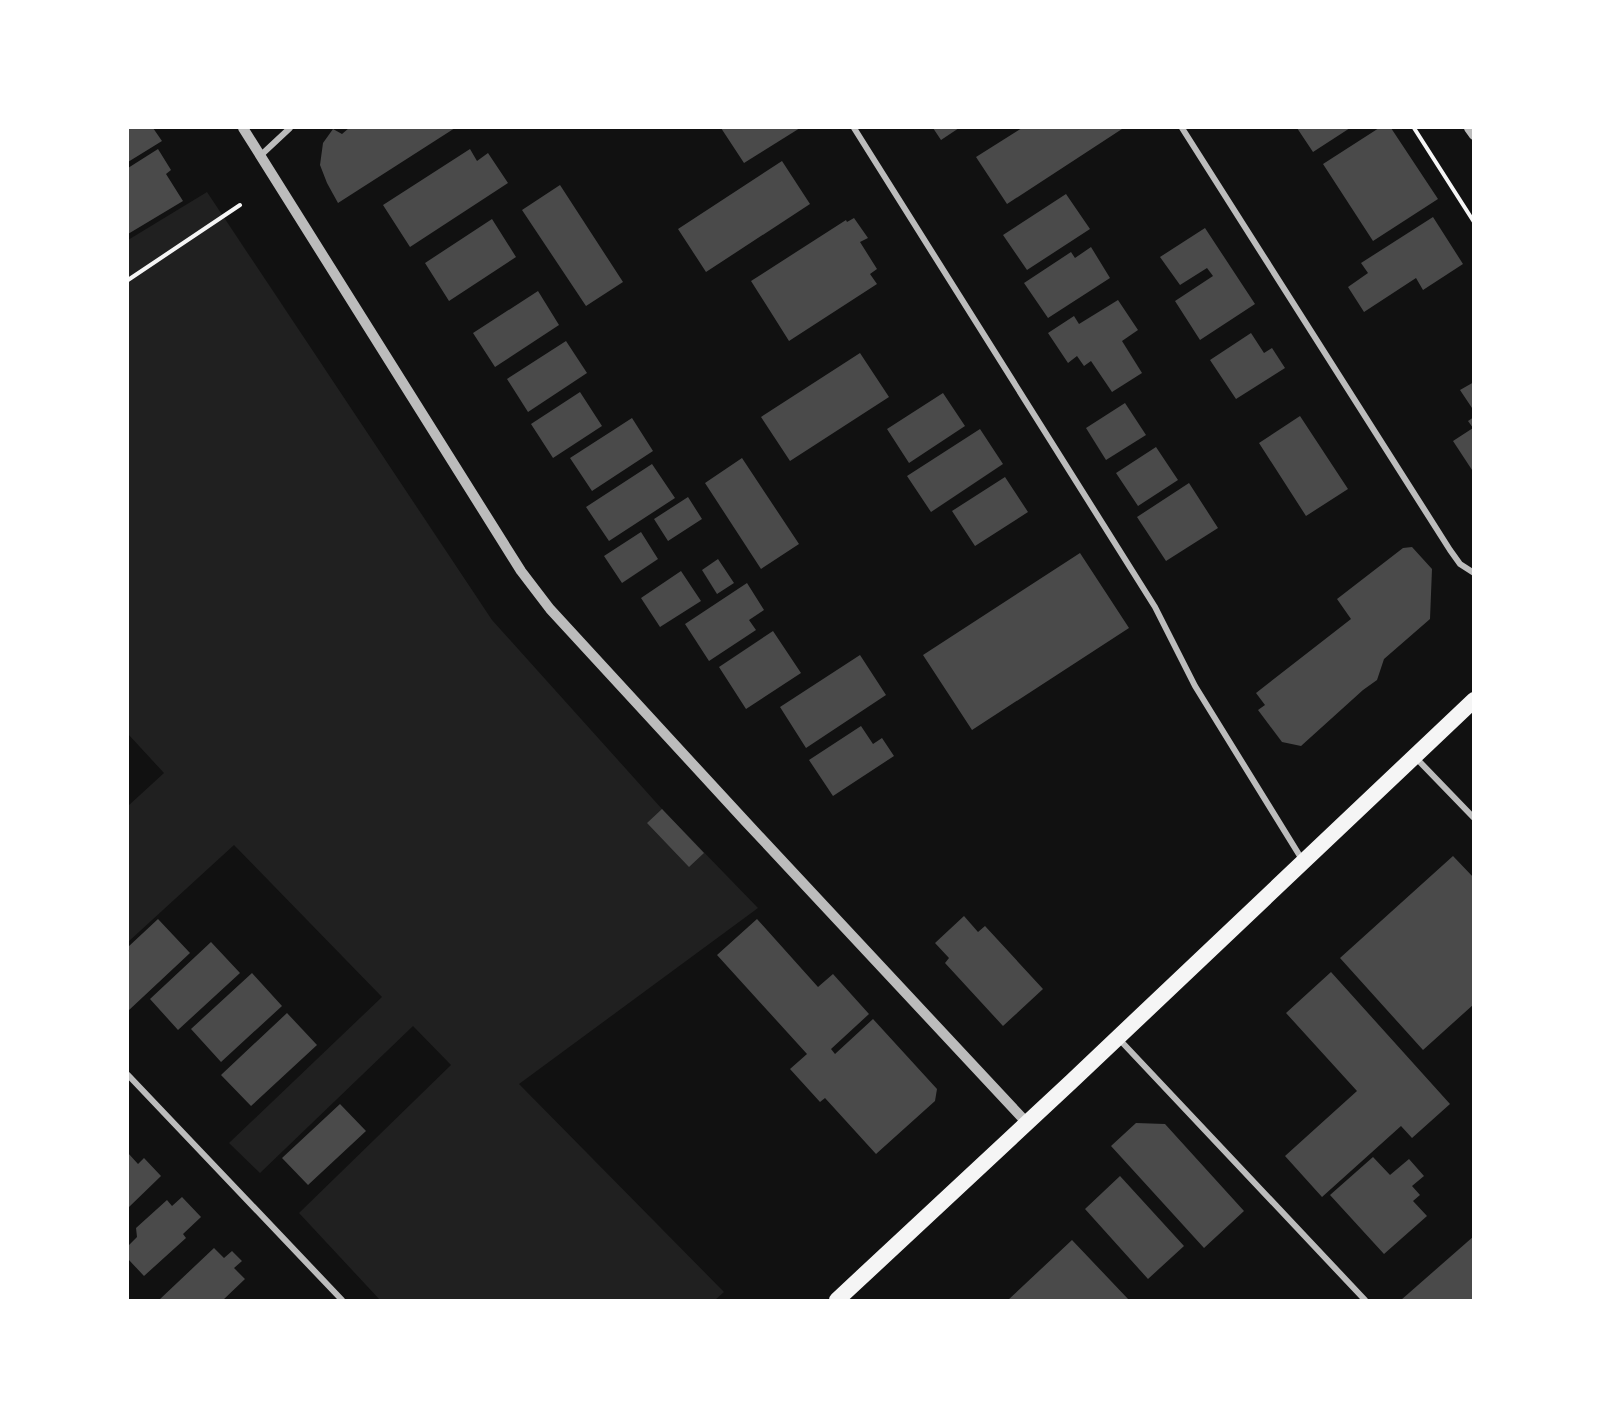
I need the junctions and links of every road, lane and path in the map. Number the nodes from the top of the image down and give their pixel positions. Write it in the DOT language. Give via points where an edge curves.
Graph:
graph roads {
  1 [pos="243,128"];
  2 [pos="290,128"];
  3 [pos="854,128"];
  4 [pos="1182,128"];
  5 [pos="1414,128"];
  6 [pos="1469,128"];
  7 [pos="1473,135"];
  8 [pos="260,156"];
  9 [pos="240,206"];
  10 [pos="1473,222"];
  11 [pos="128,280"];
  12 [pos="1473,573"];
  13 [pos="1473,700"];
  14 [pos="1414,756"];
  15 [pos="1473,818"];
  16 [pos="1303,862"];
  17 [pos="1117,1038"];
  18 [pos="128,1076"];
  19 [pos="1027,1123"];
  20 [pos="342,1300"];
  21 [pos="837,1300"];
  22 [pos="1365,1300"];
  1 -- 8 [label="street"];
  2 -- 8 [label="street"];
  3 -- 16 [label="street" via="1155,607 1195,686"];
  4 -- 12 [label="street" via="1437,530 1460,564"];
  5 -- 10 [label="path"];
  6 -- 7 [label="street"];
  8 -- 19 [label="street" via="536,592"];
  9 -- 11 [label="path"];
  13 -- 14 [label="highway"];
  14 -- 15 [label="street"];
  14 -- 16 [label="highway"];
  16 -- 17 [label="highway"];
  17 -- 19 [label="highway"];
  17 -- 22 [label="street"];
  18 -- 20 [label="street"];
  19 -- 21 [label="highway"];
}
